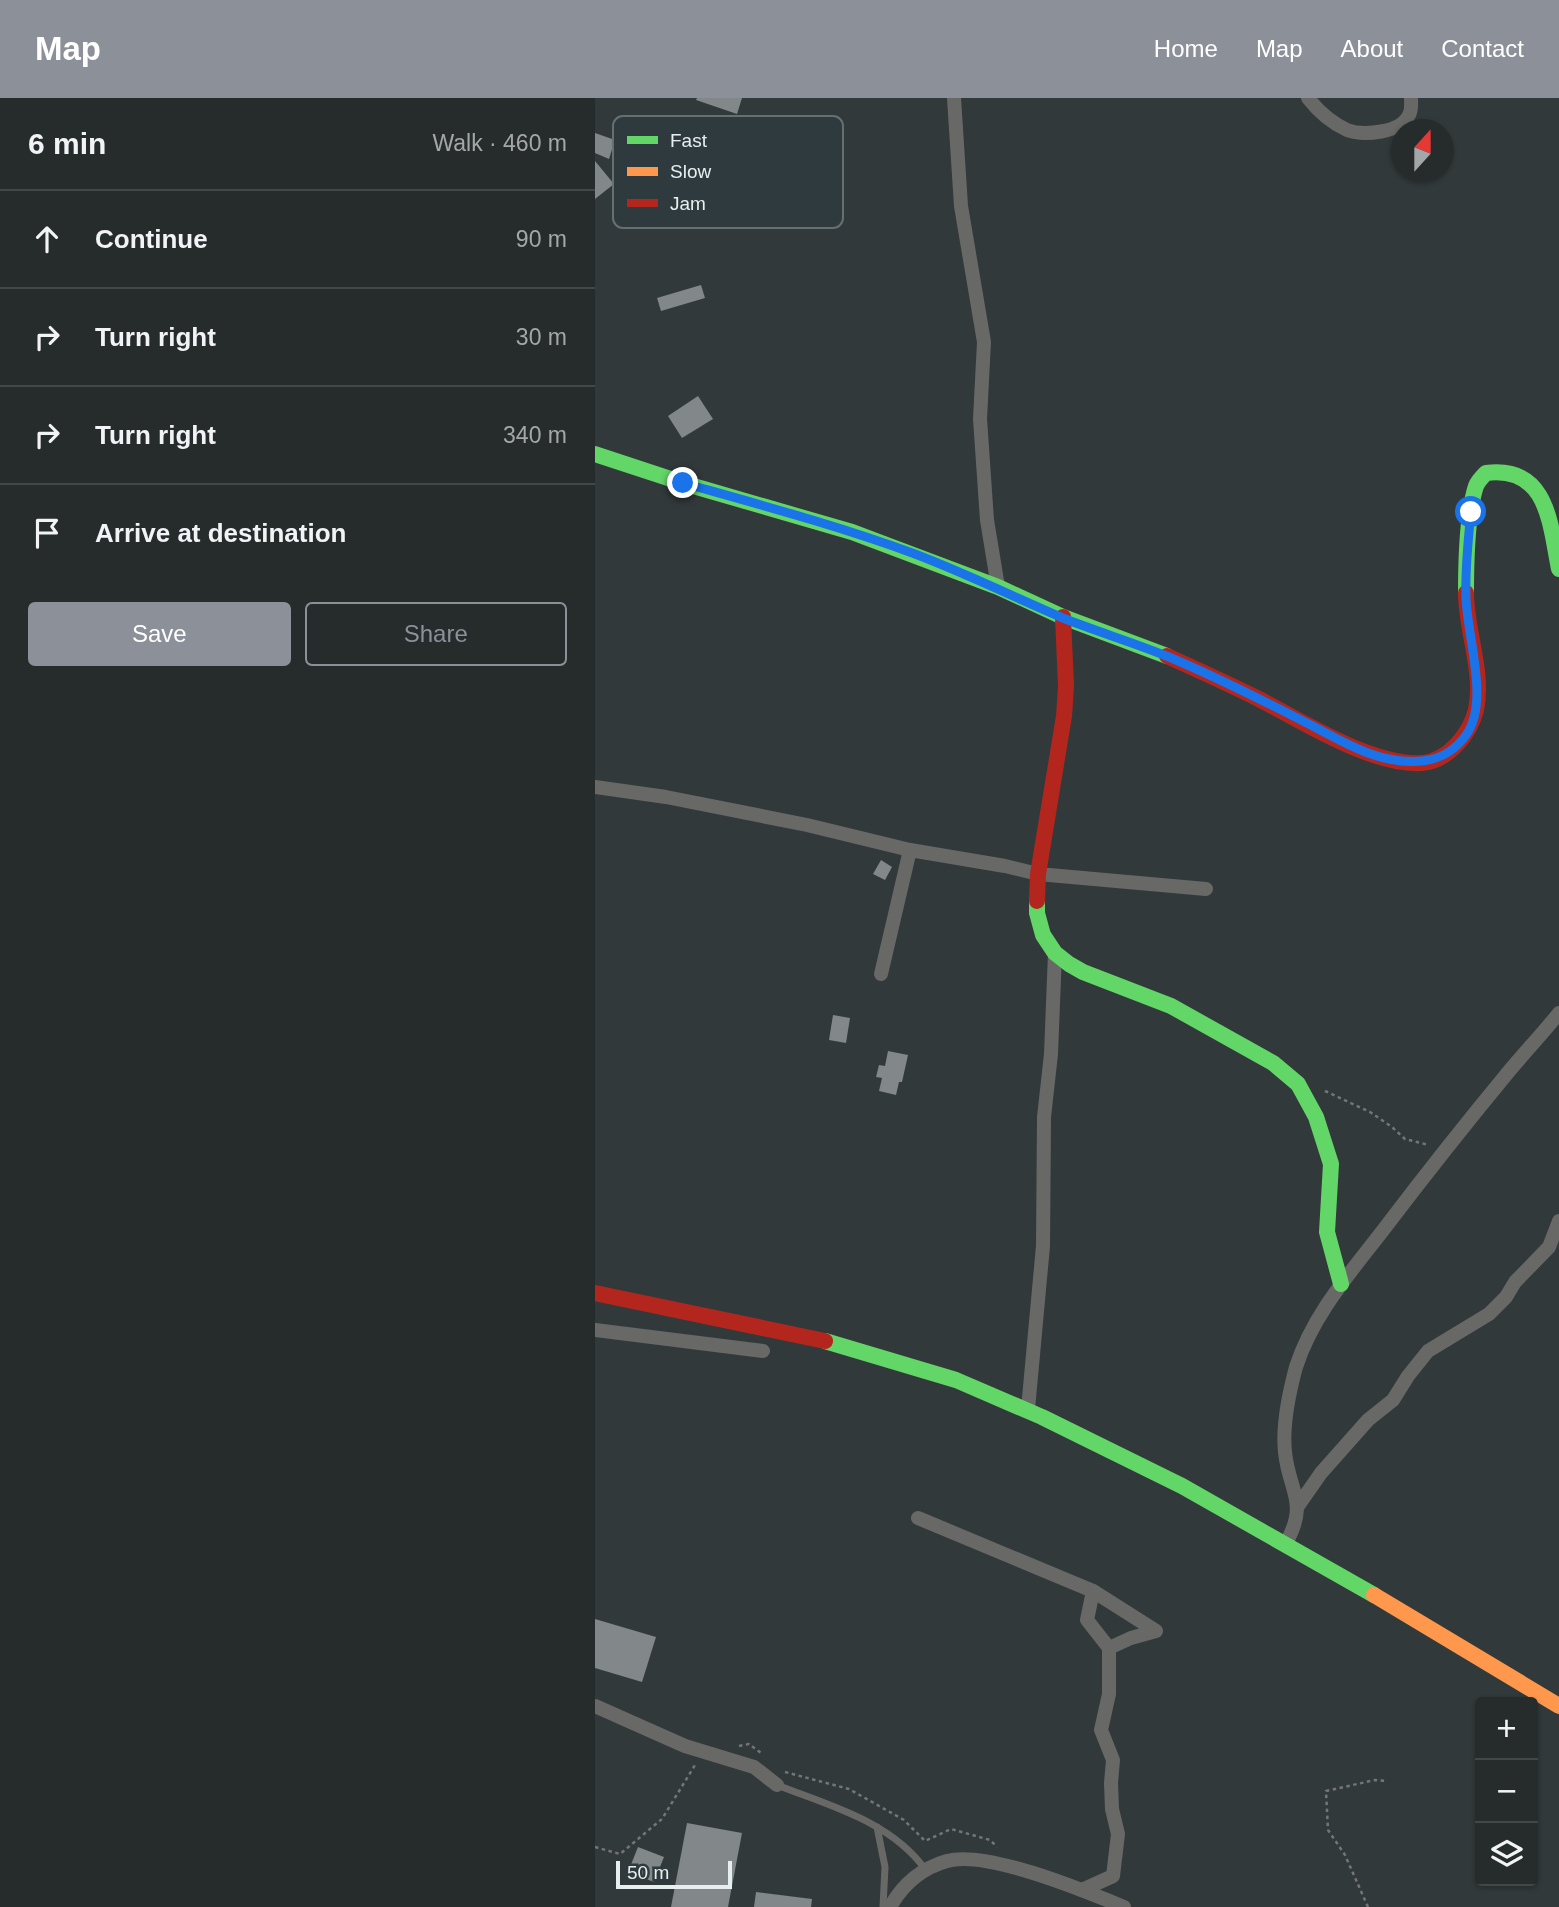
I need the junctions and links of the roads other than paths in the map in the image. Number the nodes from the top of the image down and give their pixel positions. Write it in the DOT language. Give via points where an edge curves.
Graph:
graph roads {
  1 [pos="954,98"];
  2 [pos="1308,98"];
  3 [pos="1411,98"];
  4 [pos="595,454"];
  5 [pos="1559,569"];
  6 [pos="997,587"];
  7 [pos="1063,617"];
  8 [pos="595,787"];
  9 [pos="910,850"];
  10 [pos="1038,874"];
  11 [pos="1206,889"];
  12 [pos="1055,953"];
  13 [pos="881,974"];
  14 [pos="1559,1013"];
  15 [pos="1559,1221"];
  16 [pos="1341,1284"];
  17 [pos="595,1293"];
  18 [pos="595,1330"];
  19 [pos="763,1351"];
  20 [pos="1028,1409"];
  21 [pos="1298,1506"];
  22 [pos="918,1518"];
  23 [pos="1286,1543"];
  24 [pos="1093,1591"];
  25 [pos="1109,1648"];
  26 [pos="595,1706"];
  27 [pos="1559,1706"];
  28 [pos="781,1779"];
  29 [pos="877,1827"];
  30 [pos="925,1869"];
  31 [pos="1082,1890"];
  32 [pos="883,1907"];
  33 [pos="890,1907"];
  34 [pos="1124,1907"];
  1 -- 6 [label="street" via="961,206 984,342 980,419 986,520"];
  2 -- 3 [label="street" via="1336,123 1357,133 1381,131 1404,121"];
  4 -- 6 [label="street" via="852,532"];
  5 -- 7 [label="street" via="1542,498 1516,475 1502,471 1486,474 1477,483 1474,496 1466,565 1476,709 1467,734 1449,752 1423,763 1387,759 1343,742 1167,656"];
  6 -- 7 [label="street"];
  7 -- 10 [label="street" via="1064,716"];
  8 -- 9 [label="street" via="677,799"];
  9 -- 10 [label="street"];
  9 -- 13 [label="street"];
  10 -- 11 [label="street"];
  10 -- 12 [label="street" via="1037,913"];
  12 -- 16 [label="street" via="1083,972 1188,1015 1273,1063 1303,1089 1331,1161 1326,1230"];
  12 -- 20 [label="street" via="1043,1149 1043,1246"];
  14 -- 16 [label="street"];
  15 -- 21 [label="street" via="1549,1247 1506,1297 1489,1314 1428,1351 1393,1400 1369,1420"];
  16 -- 21 [label="street" via="1308,1336 1296,1368 1285,1450"];
  17 -- 20 [label="street" via="878,1355"];
  18 -- 19 [label="street"];
  20 -- 23 [label="street"];
  21 -- 23 [label="street"];
  22 -- 24 [label="street"];
  23 -- 27 [label="street"];
  24 -- 25 [label="street" via="1087,1620"];
  24 -- 25 [label="street" via="1156,1631"];
  25 -- 31 [label="street" via="1109,1694 1101,1730 1113,1760 1116,1854 1113,1875"];
  26 -- 28 [label="street" via="685,1746"];
  28 -- 29 [label="lane"];
  29 -- 30 [label="lane" via="912,1852"];
  29 -- 32 [label="lane" via="885,1867"];
  30 -- 31 [label="street" via="950,1860 980,1860"];
  30 -- 33 [label="street" via="898,1893"];
  31 -- 34 [label="street"];
}
